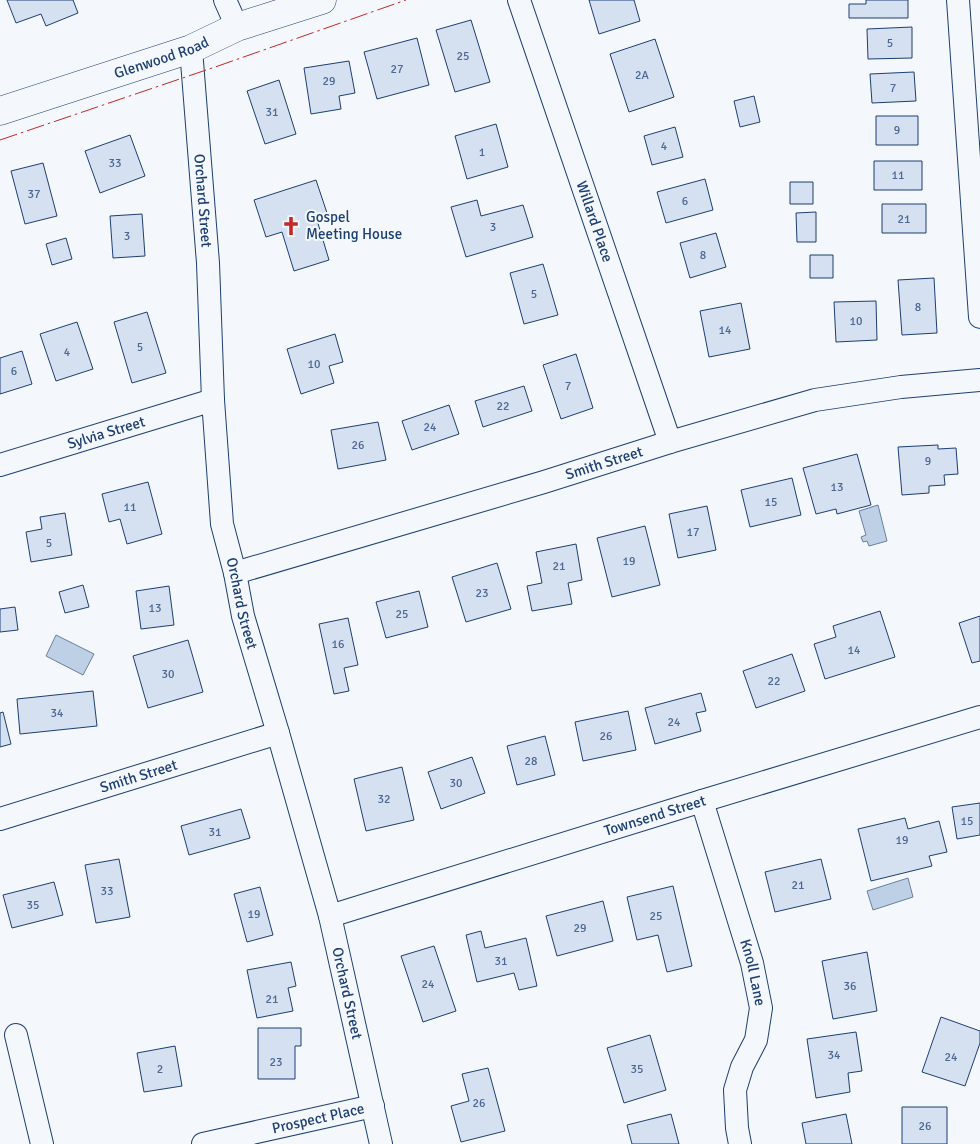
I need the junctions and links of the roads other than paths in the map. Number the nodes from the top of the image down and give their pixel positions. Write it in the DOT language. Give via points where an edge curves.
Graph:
graph roads {
  1 [pos="225,0"];
  2 [pos="322,0"];
  3 [pos="519,0"];
  4 [pos="958,0"];
  5 [pos="237,28"];
  6 [pos="191,48"];
  7 [pos="0,111"];
  8 [pos="980,317"];
  9 [pos="980,380"];
  10 [pos="213,400"];
  11 [pos="670,442"];
  12 [pos="0,465"];
  13 [pos="234,573"];
  14 [pos="980,717"];
  15 [pos="278,733"];
  16 [pos="702,801"];
  17 [pos="0,819"];
  18 [pos="330,916"];
  19 [pos="16,1035"];
  20 [pos="373,1106"];
  21 [pos="42,1144"];
  22 [pos="203,1144"];
  23 [pos="381,1144"];
  24 [pos="740,1144"];
  1 -- 5 [label="street"];
  2 -- 5 [label="main road, Glenwood Road"];
  3 -- 11 [label="street, Willard Place"];
  4 -- 8 [label="street"];
  5 -- 6 [label="main road, Glenwood Road"];
  6 -- 7 [label="main road, Glenwood Road"];
  6 -- 10 [label="street, Orchard Street" via="208,263"];
  9 -- 11 [label="street, Smith Street" via="901,387 815,400"];
  10 -- 12 [label="street, Sylvia Street"];
  10 -- 13 [label="street, Orchard Street" via="222,524"];
  11 -- 13 [label="street, Smith Street"];
  13 -- 15 [label="street, Orchard Street" via="243,616"];
  14 -- 16 [label="street, Townsend Street"];
  15 -- 17 [label="street, Smith Street"];
  15 -- 18 [label="street, Orchard Street"];
  16 -- 18 [label="street, Townsend Street"];
  16 -- 24 [label="street, Knoll Lane" via="752,963 761,1008 756,1040 735,1090"];
  18 -- 20 [label="street, Orchard Street"];
  19 -- 21 [label="street"];
  20 -- 22 [label="street, Prospect Place"];
  20 -- 23 [label="street, Orchard Street"];
}
